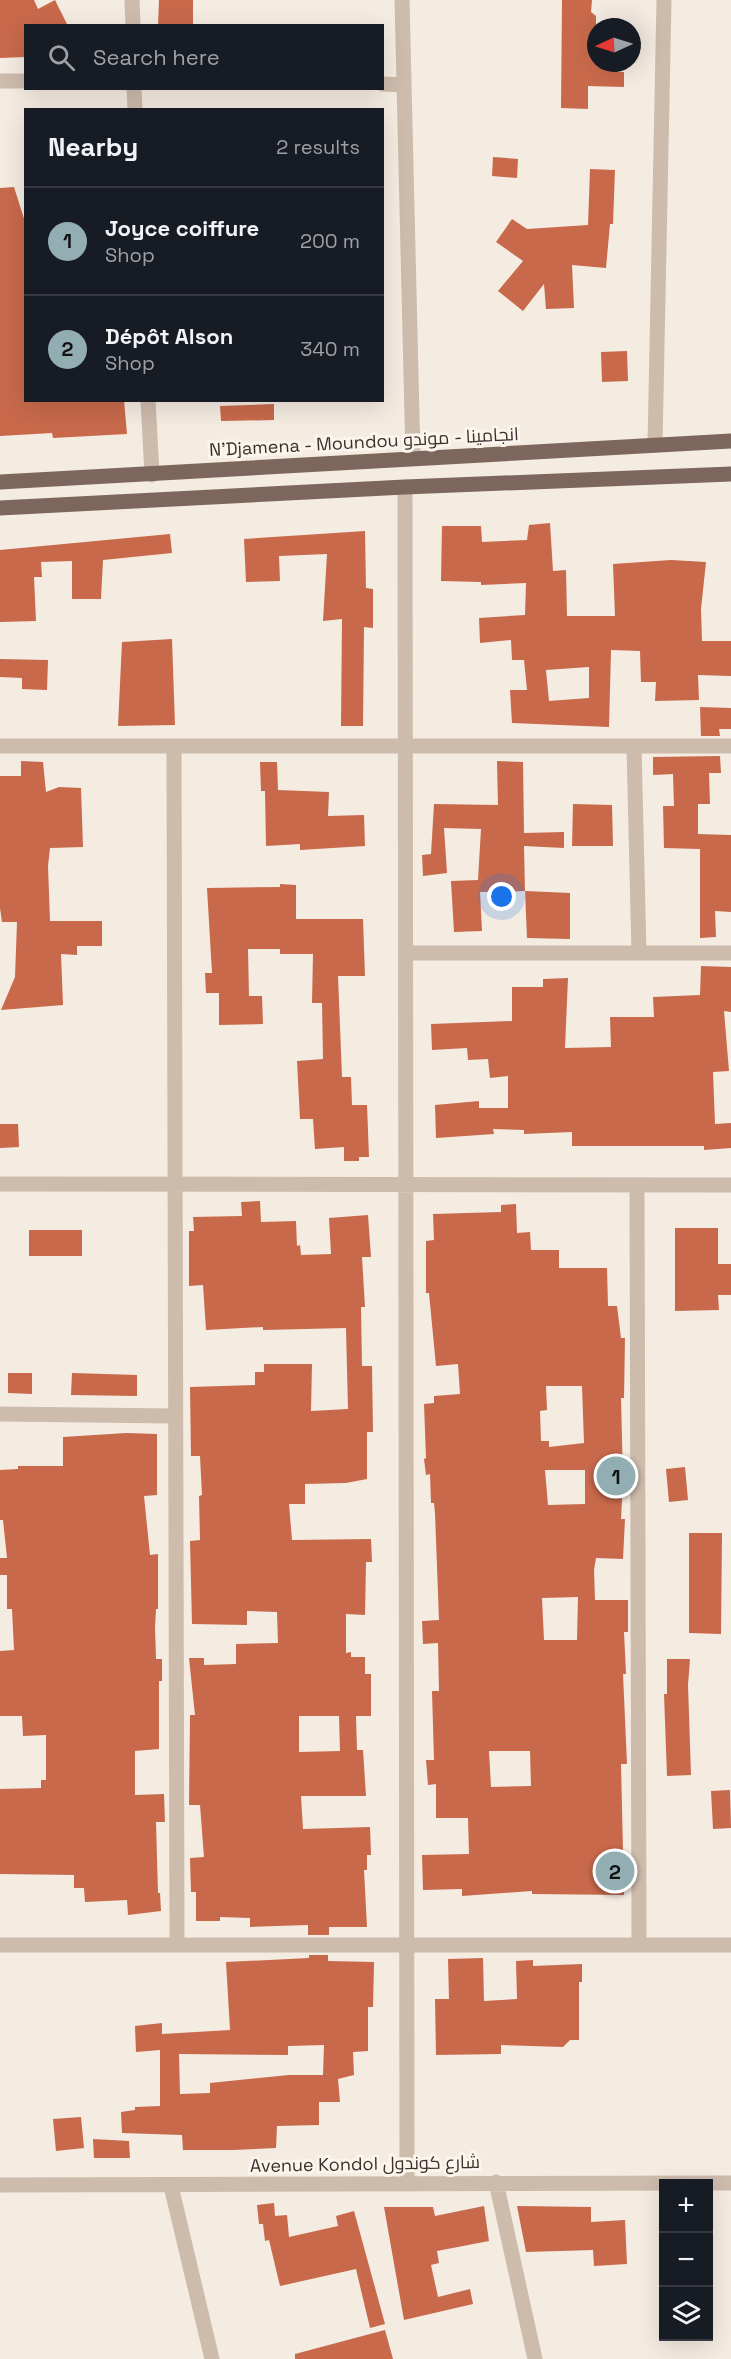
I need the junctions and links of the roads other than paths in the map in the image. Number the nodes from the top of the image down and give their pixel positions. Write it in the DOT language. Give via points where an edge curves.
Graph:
graph roads {
  1 [pos="132,0"];
  2 [pos="402,0"];
  3 [pos="664,0"];
  4 [pos="133,24"];
  5 [pos="0,81"];
  6 [pos="24,81"];
  7 [pos="384,84"];
  8 [pos="404,85"];
  9 [pos="134,90"];
  10 [pos="135,108"];
  11 [pos="148,402"];
  12 [pos="731,441"];
  13 [pos="655,445"];
  14 [pos="413,458"];
  15 [pos="731,474"];
  16 [pos="152,475"];
  17 [pos="0,482"];
  18 [pos="405,487"];
  19 [pos="0,508"];
  20 [pos="404,744"];
  21 [pos="0,746"];
  22 [pos="174,746"];
  23 [pos="634,746"];
  24 [pos="731,746"];
  25 [pos="406,953"];
  26 [pos="639,953"];
  27 [pos="731,953"];
  28 [pos="0,1184"];
  29 [pos="177,1184"];
  30 [pos="637,1185"];
  31 [pos="731,1185"];
  32 [pos="406,1186"];
  33 [pos="0,1414"];
  34 [pos="174,1416"];
  35 [pos="0,1945"];
  36 [pos="177,1945"];
  37 [pos="639,1945"];
  38 [pos="731,1945"];
  39 [pos="406,1947"];
  40 [pos="407,2182"];
  41 [pos="496,2182"];
  42 [pos="731,2183"];
  43 [pos="0,2185"];
  44 [pos="171,2186"];
  45 [pos="212,2359"];
  46 [pos="535,2359"];
  1 -- 4 [label="street"];
  2 -- 8 [label="street"];
  3 -- 13 [label="street"];
  5 -- 6 [label="street"];
  7 -- 8 [label="street"];
  8 -- 14 [label="street"];
  9 -- 10 [label="street"];
  11 -- 16 [label="street"];
  12 -- 13 [label="main road, N'Djamena - Moundou انجامينا - موندو"];
  13 -- 14 [label="main road, N'Djamena - Moundou انجامينا - موندو"];
  14 -- 16 [label="main road, N'Djamena - Moundou انجامينا - موندو"];
  15 -- 18 [label="main road"];
  16 -- 17 [label="main road, N'Djamena - Moundou انجامينا - موندو"];
  18 -- 19 [label="main road"];
  18 -- 20 [label="street"];
  20 -- 22 [label="street"];
  20 -- 23 [label="street"];
  20 -- 25 [label="street"];
  21 -- 22 [label="street"];
  22 -- 29 [label="street"];
  23 -- 24 [label="street"];
  23 -- 26 [label="street"];
  25 -- 26 [label="street"];
  25 -- 32 [label="street"];
  26 -- 27 [label="street"];
  28 -- 29 [label="street"];
  29 -- 32 [label="street"];
  29 -- 34 [label="street"];
  30 -- 31 [label="street"];
  30 -- 32 [label="street"];
  30 -- 37 [label="street"];
  32 -- 39 [label="street"];
  33 -- 34 [label="street"];
  34 -- 36 [label="street"];
  35 -- 36 [label="street"];
  36 -- 39 [label="street"];
  37 -- 38 [label="street"];
  37 -- 39 [label="street"];
  39 -- 40 [label="street"];
  40 -- 41 [label="street, Avenue Kondol شارع كوندول"];
  40 -- 44 [label="street, Avenue Kondol شارع كوندول"];
  41 -- 42 [label="street, Avenue Kondol شارع كوندول"];
  41 -- 46 [label="street"];
  43 -- 44 [label="street, Avenue Kondol شارع كوندول"];
  44 -- 45 [label="street"];
}
